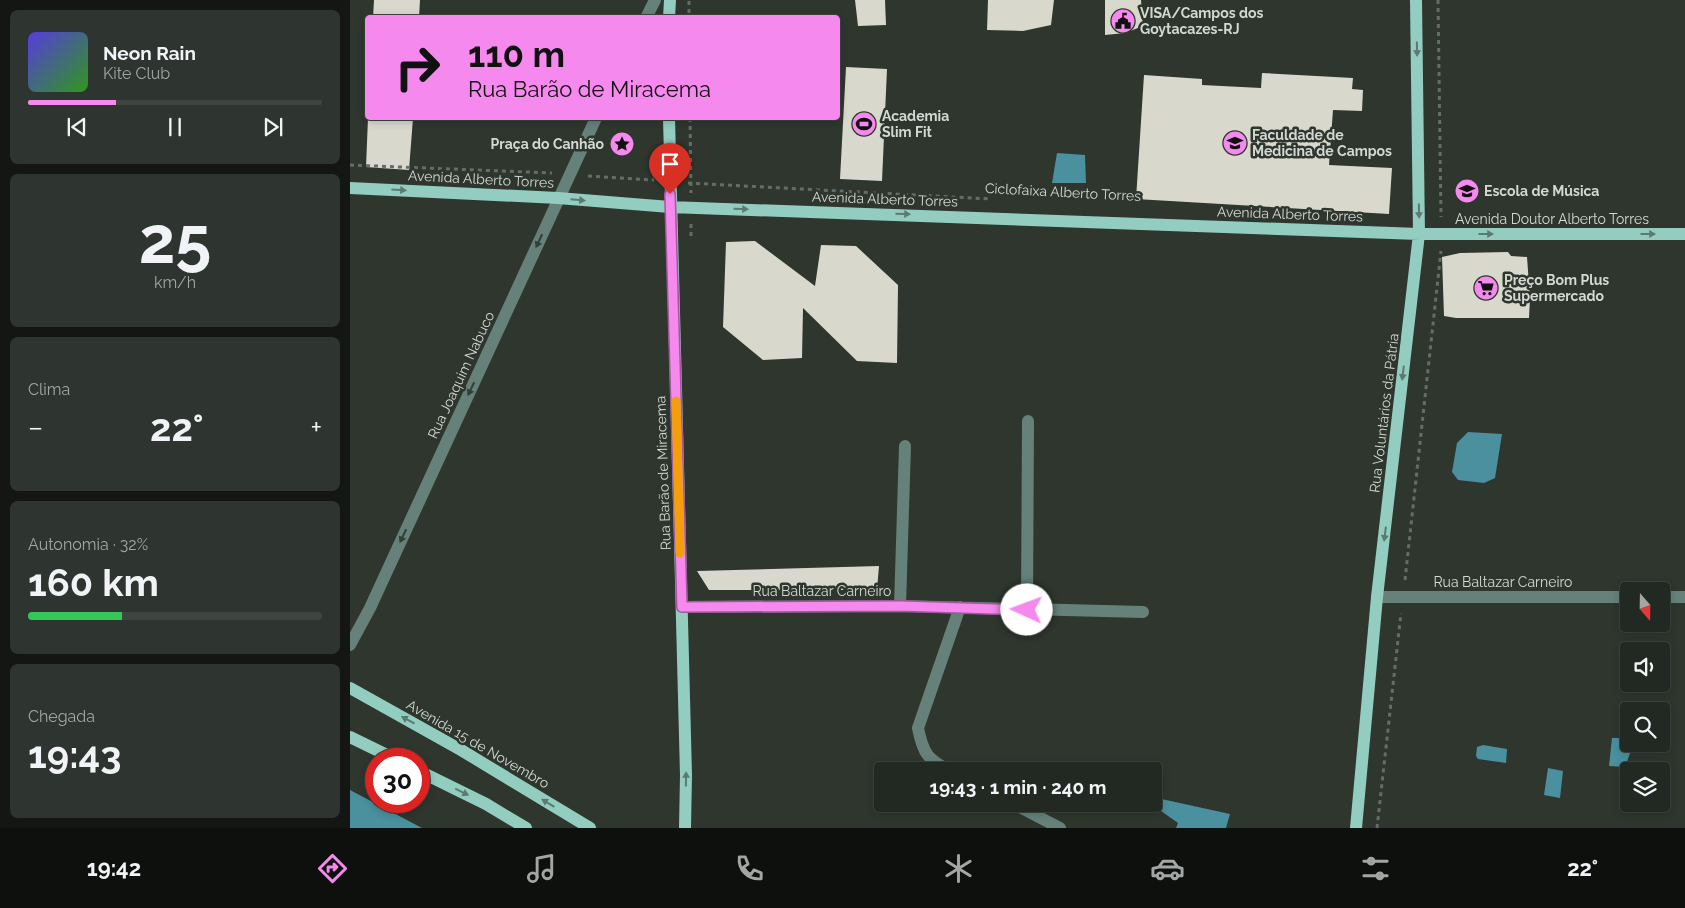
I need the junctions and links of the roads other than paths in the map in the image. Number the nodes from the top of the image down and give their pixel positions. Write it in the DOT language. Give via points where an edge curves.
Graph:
graph roads {
  1 [pos="655,0"];
  2 [pos="670,0"];
  3 [pos="1416,0"];
  4 [pos="648,15"];
  5 [pos="669,15"];
  6 [pos="595,120"];
  7 [pos="669,120"];
  8 [pos="350,188"];
  9 [pos="558,198"];
  10 [pos="670,206"];
  11 [pos="1420,234"];
  12 [pos="1685,234"];
  13 [pos="1028,421"];
  14 [pos="905,446"];
  15 [pos="1377,597"];
  16 [pos="1620,597"];
  17 [pos="1670,597"];
  18 [pos="1685,597"];
  19 [pos="900,606"];
  20 [pos="682,607"];
  21 [pos="960,607"];
  22 [pos="1027,610"];
  23 [pos="1144,612"];
  24 [pos="350,645"];
  25 [pos="350,688"];
  26 [pos="350,737"];
  27 [pos="372,748"];
  28 [pos="933,762"];
  29 [pos="430,776"];
  30 [pos="1029,812"];
  31 [pos="526,828"];
  32 [pos="590,828"];
  33 [pos="685,828"];
  34 [pos="1060,828"];
  35 [pos="1356,828"];
  1 -- 4 [label="street"];
  2 -- 5 [label="main road"];
  3 -- 11 [label="main road, Rua Voluntários da Pátria, one-way"];
  6 -- 9 [label="street, Rua Joaquim Nabuco"];
  7 -- 10 [label="main road, Rua Barão de Miracema"];
  8 -- 9 [label="main road, Avenida Alberto Torres, one-way"];
  9 -- 10 [label="main road, Avenida Alberto Torres, one-way"];
  9 -- 24 [label="street, Rua Joaquim Nabuco, one-way" via="370,608"];
  10 -- 11 [label="main road, Avenida Alberto Torres, one-way"];
  10 -- 20 [label="main road, Rua Barão de Miracema"];
  11 -- 12 [label="main road, Avenida Doutor Alberto Torres, one-way"];
  11 -- 15 [label="main road, Rua Voluntários da Pátria, one-way"];
  13 -- 22 [label="street"];
  14 -- 19 [label="street"];
  15 -- 16 [label="street, Rua Baltazar Carneiro"];
  15 -- 35 [label="main road, Rua Voluntários da Pátria"];
  17 -- 18 [label="street"];
  19 -- 20 [label="street, Rua Baltazar Carneiro"];
  19 -- 21 [label="street, Rua Baltazar Carneiro"];
  33 -- 20 [label="main road, Rua Barão de Miracema, one-way"];
  21 -- 22 [label="street, Rua Baltazar Carneiro"];
  21 -- 28 [label="street" via="918,728 923,749"];
  22 -- 23 [label="street, Rua Baltazar Carneiro"];
  32 -- 25 [label="main road, Avenida 15 de Novembro, one-way"];
  26 -- 27 [label="main road"];
  29 -- 31 [label="main road, one-way"];
  30 -- 34 [label="street"];
}
